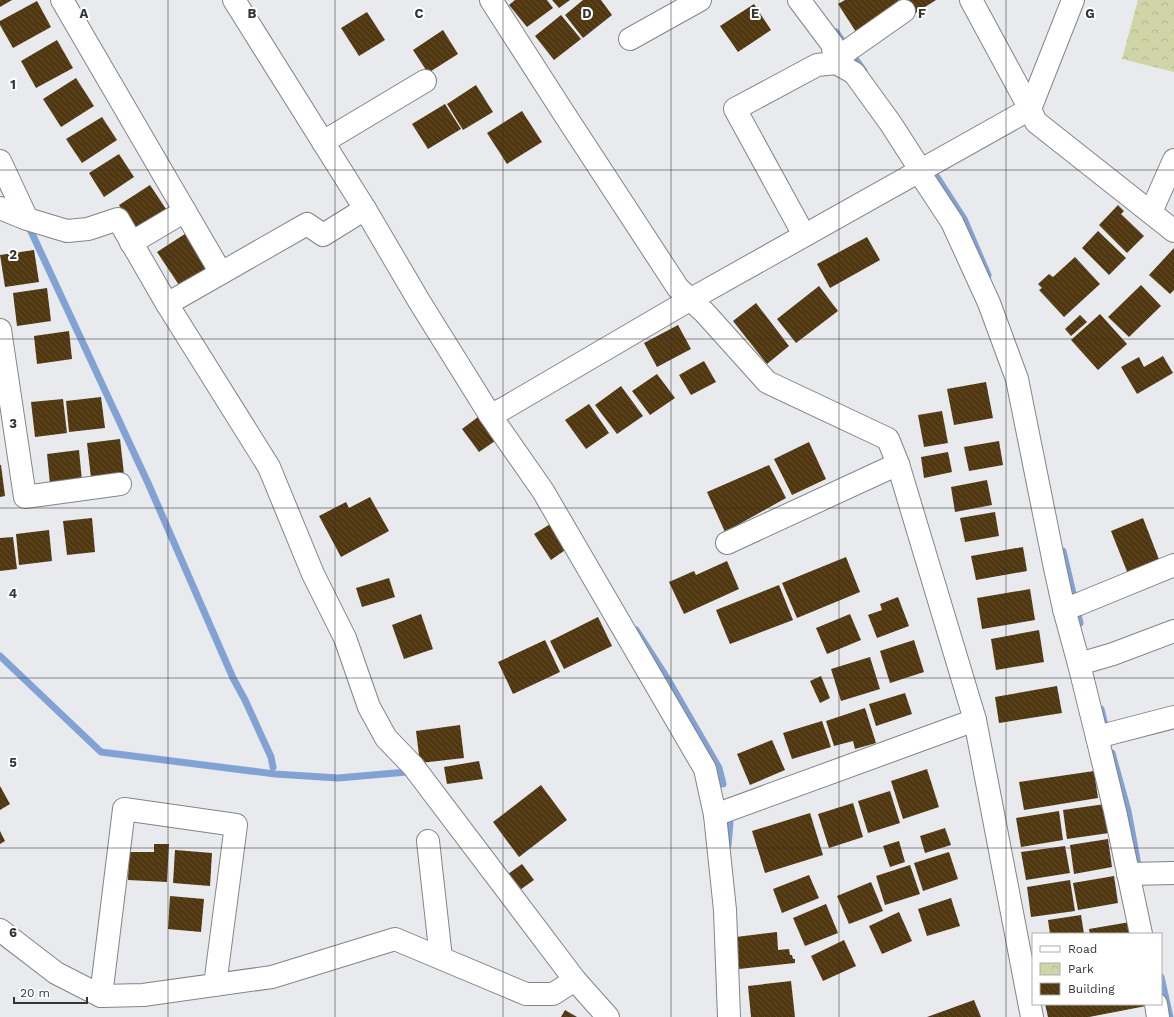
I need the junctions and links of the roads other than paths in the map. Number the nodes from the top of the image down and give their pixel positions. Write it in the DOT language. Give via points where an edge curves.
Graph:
graph roads {
  1 [pos="62,0"];
  2 [pos="234,0"];
  3 [pos="491,0"];
  4 [pos="700,0"];
  5 [pos="798,0"];
  6 [pos="971,0"];
  7 [pos="1073,0"];
  8 [pos="904,11"];
  9 [pos="630,40"];
  10 [pos="845,54"];
  11 [pos="425,81"];
  12 [pos="1030,109"];
  13 [pos="328,139"];
  14 [pos="1174,160"];
  15 [pos="0,161"];
  16 [pos="925,168"];
  17 [pos="0,208"];
  18 [pos="365,209"];
  19 [pos="185,211"];
  20 [pos="1151,212"];
  21 [pos="27,219"];
  22 [pos="1174,230"];
  23 [pos="804,235"];
  24 [pos="131,243"];
  25 [pos="221,273"];
  26 [pos="685,302"];
  27 [pos="167,304"];
  28 [pos="0,330"];
  29 [pos="496,412"];
  30 [pos="898,464"];
  31 [pos="120,484"];
  32 [pos="727,543"];
  33 [pos="1174,565"];
  34 [pos="1072,607"];
  35 [pos="1174,631"];
  36 [pos="1086,662"];
  37 [pos="1174,717"];
  38 [pos="975,720"];
  39 [pos="1105,735"];
  40 [pos="715,815"];
  41 [pos="428,841"];
  42 [pos="1174,873"];
  43 [pos="1135,874"];
  44 [pos="0,930"];
  45 [pos="1141,933"];
  46 [pos="441,958"];
  47 [pos="575,980"];
  48 [pos="215,985"];
  49 [pos="101,996"];
  50 [pos="1156,1005"];
  51 [pos="608,1017"];
  52 [pos="729,1017"];
  53 [pos="1032,1017"];
  54 [pos="1158,1017"];
  1 -- 19 [label="street"];
  2 -- 13 [label="street"];
  3 -- 26 [label="street"];
  4 -- 9 [label="street"];
  5 -- 10 [label="street" via="832,44"];
  6 -- 12 [label="street"];
  7 -- 12 [label="street"];
  8 -- 10 [label="street"];
  10 -- 16 [label="street" via="854,73 916,163"];
  10 -- 23 [label="street" via="818,65 735,109"];
  11 -- 13 [label="street"];
  12 -- 16 [label="street"];
  12 -- 20 [label="street" via="1036,122"];
  13 -- 18 [label="street"];
  14 -- 20 [label="street"];
  15 -- 21 [label="street"];
  16 -- 23 [label="street"];
  16 -- 34 [label="street" via="989,303 1017,379 1055,568"];
  17 -- 21 [label="street"];
  18 -- 25 [label="street" via="323,235 307,224"];
  18 -- 29 [label="street" via="419,302"];
  19 -- 24 [label="street"];
  19 -- 25 [label="street"];
  20 -- 22 [label="street"];
  21 -- 24 [label="street" via="67,231 88,229 118,219"];
  23 -- 26 [label="street"];
  24 -- 27 [label="street"];
  25 -- 27 [label="street"];
  26 -- 29 [label="street"];
  26 -- 30 [label="street" via="705,313 766,382 888,439"];
  27 -- 47 [label="street" via="269,467 313,574 345,638 369,706 386,738 413,766"];
  28 -- 31 [label="street" via="24,497"];
  29 -- 40 [label="street" via="705,769"];
  30 -- 32 [label="street"];
  30 -- 38 [label="street"];
  33 -- 34 [label="street"];
  34 -- 36 [label="street"];
  35 -- 36 [label="street"];
  36 -- 39 [label="street"];
  37 -- 39 [label="street"];
  38 -- 40 [label="street"];
  38 -- 53 [label="street"];
  39 -- 43 [label="street"];
  40 -- 52 [label="street" via="725,910"];
  41 -- 46 [label="street"];
  42 -- 43 [label="street"];
  43 -- 45 [label="street"];
  44 -- 49 [label="street" via="56,972"];
  46 -- 47 [label="street" via="526,994 553,994"];
  46 -- 48 [label="street" via="395,939 272,977"];
  47 -- 51 [label="street"];
  48 -- 49 [label="street" via="143,995"];
  48 -- 49 [label="street" via="236,825 124,809"];
  50 -- 54 [label="street"];
}
